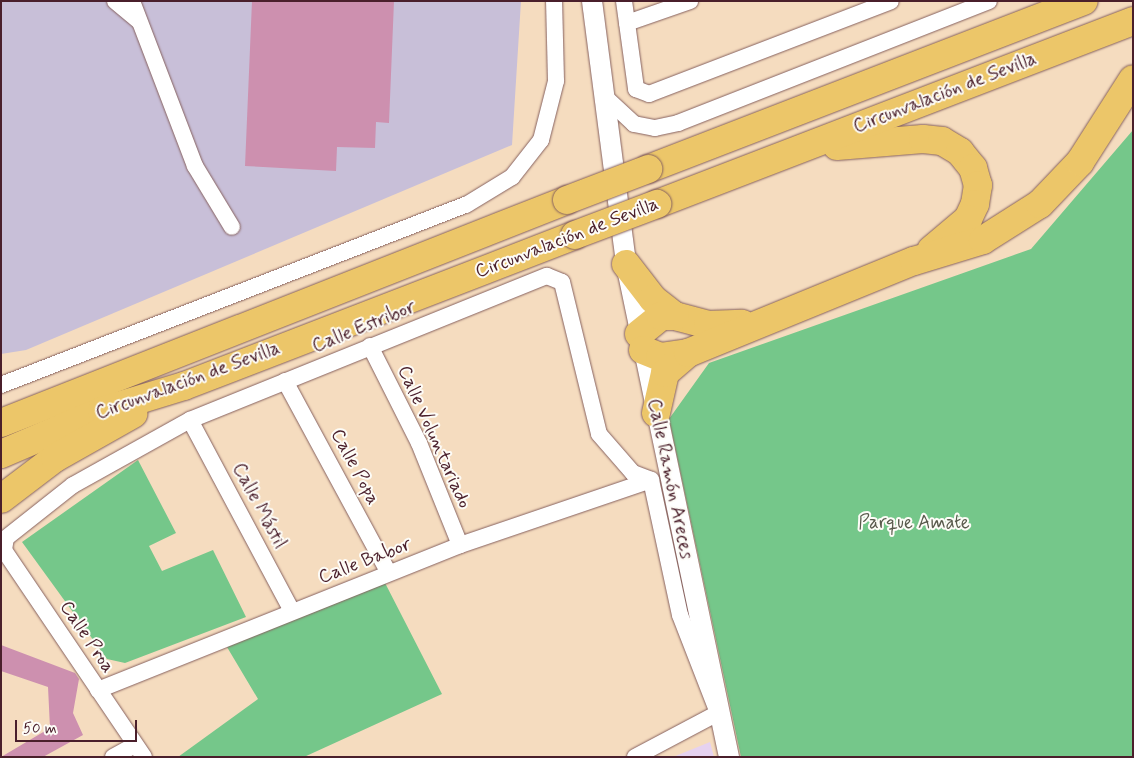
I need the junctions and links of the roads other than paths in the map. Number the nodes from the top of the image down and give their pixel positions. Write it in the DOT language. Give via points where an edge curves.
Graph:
graph roads {
  1 [pos="115,1"];
  2 [pos="132,1"];
  3 [pos="142,1"];
  4 [pos="554,1"];
  5 [pos="592,1"];
  6 [pos="624,1"];
  7 [pos="690,1"];
  8 [pos="891,1"];
  9 [pos="989,1"];
  10 [pos="1084,1"];
  11 [pos="139,21"];
  12 [pos="1133,21"];
  13 [pos="628,23"];
  14 [pos="1133,80"];
  15 [pos="604,96"];
  16 [pos="790,152"];
  17 [pos="232,227"];
  18 [pos="914,260"];
  19 [pos="626,264"];
  20 [pos="308,300"];
  21 [pos="675,316"];
  22 [pos="750,324"];
  23 [pos="641,342"];
  24 [pos="370,346"];
  25 [pos="688,353"];
  26 [pos="285,381"];
  27 [pos="1,385"];
  28 [pos="184,386"];
  29 [pos="1,410"];
  30 [pos="656,413"];
  31 [pos="190,420"];
  32 [pos="1,423"];
  33 [pos="1,454"];
  34 [pos="651,480"];
  35 [pos="1,500"];
  36 [pos="6,538"];
  37 [pos="460,545"];
  38 [pos="389,573"];
  39 [pos="292,611"];
  40 [pos="98,690"];
  41 [pos="718,713"];
  42 [pos="140,751"];
  43 [pos="113,757"];
  44 [pos="635,757"];
  45 [pos="729,757"];
  1 -- 11 [label="street"];
  2 -- 11 [label="street"];
  3 -- 11 [label="street"];
  4 -- 27 [label="street" via="556,81 541,140 512,177 466,205"];
  5 -- 15 [label="street, Calle Ramón Areces"];
  6 -- 13 [label="street"];
  7 -- 13 [label="street"];
  8 -- 13 [label="street" via="649,94 636,89"];
  9 -- 15 [label="street" via="678,123 655,128 634,124"];
  10 -- 20 [label="highway, Circunvalación de Sevilla, bridge"];
  11 -- 17 [label="street" via="195,166"];
  12 -- 16 [label="highway, Circunvalación de Sevilla"];
  14 -- 18 [label="highway" via="1080,162 1040,204 983,240"];
  15 -- 19 [label="street, Calle Ramón Areces"];
  16 -- 18 [label="highway" via="892,138 942,141 960,152 973,168 978,185 971,211 948,239"];
  16 -- 28 [label="highway, Circunvalación de Sevilla, bridge"];
  18 -- 22 [label="highway"];
  19 -- 21 [label="highway" via="653,298"];
  19 -- 23 [label="street, Calle Ramón Areces"];
  20 -- 29 [label="highway"];
  20 -- 32 [label="highway, Circunvalación de Sevilla"];
  21 -- 22 [label="highway" via="708,325"];
  21 -- 23 [label="highway" via="661,316"];
  22 -- 25 [label="highway"];
  23 -- 25 [label="highway" via="660,357"];
  23 -- 30 [label="street, Calle Ramón Areces"];
  24 -- 26 [label="street, Calle Estribor"];
  24 -- 34 [label="street, Calle Estribor" via="547,276 562,282 599,434 634,473"];
  24 -- 37 [label="street, Calle Voluntariado" via="419,443"];
  25 -- 30 [label="highway" via="665,373"];
  26 -- 31 [label="street, Calle Estribor"];
  26 -- 38 [label="street, Calle Popa"];
  28 -- 33 [label="highway, Circunvalación de Sevilla" via="102,411"];
  28 -- 35 [label="highway" via="55,458"];
  30 -- 41 [label="street, Calle Ramón Areces"];
  31 -- 36 [label="street, Calle Estribor" via="73,485"];
  31 -- 39 [label="street, Calle Mástil"];
  34 -- 37 [label="street, Calle Babor"];
  34 -- 41 [label="street" via="680,615"];
  36 -- 40 [label="street, Calle Proa" via="4,550"];
  37 -- 38 [label="street, Calle Babor"];
  38 -- 39 [label="street, Calle Babor"];
  39 -- 40 [label="street, Calle Babor"];
  40 -- 42 [label="street, Calle Proa"];
  41 -- 44 [label="street"];
  41 -- 45 [label="street, Calle Ramón Areces"];
  42 -- 43 [label="street"];
}
